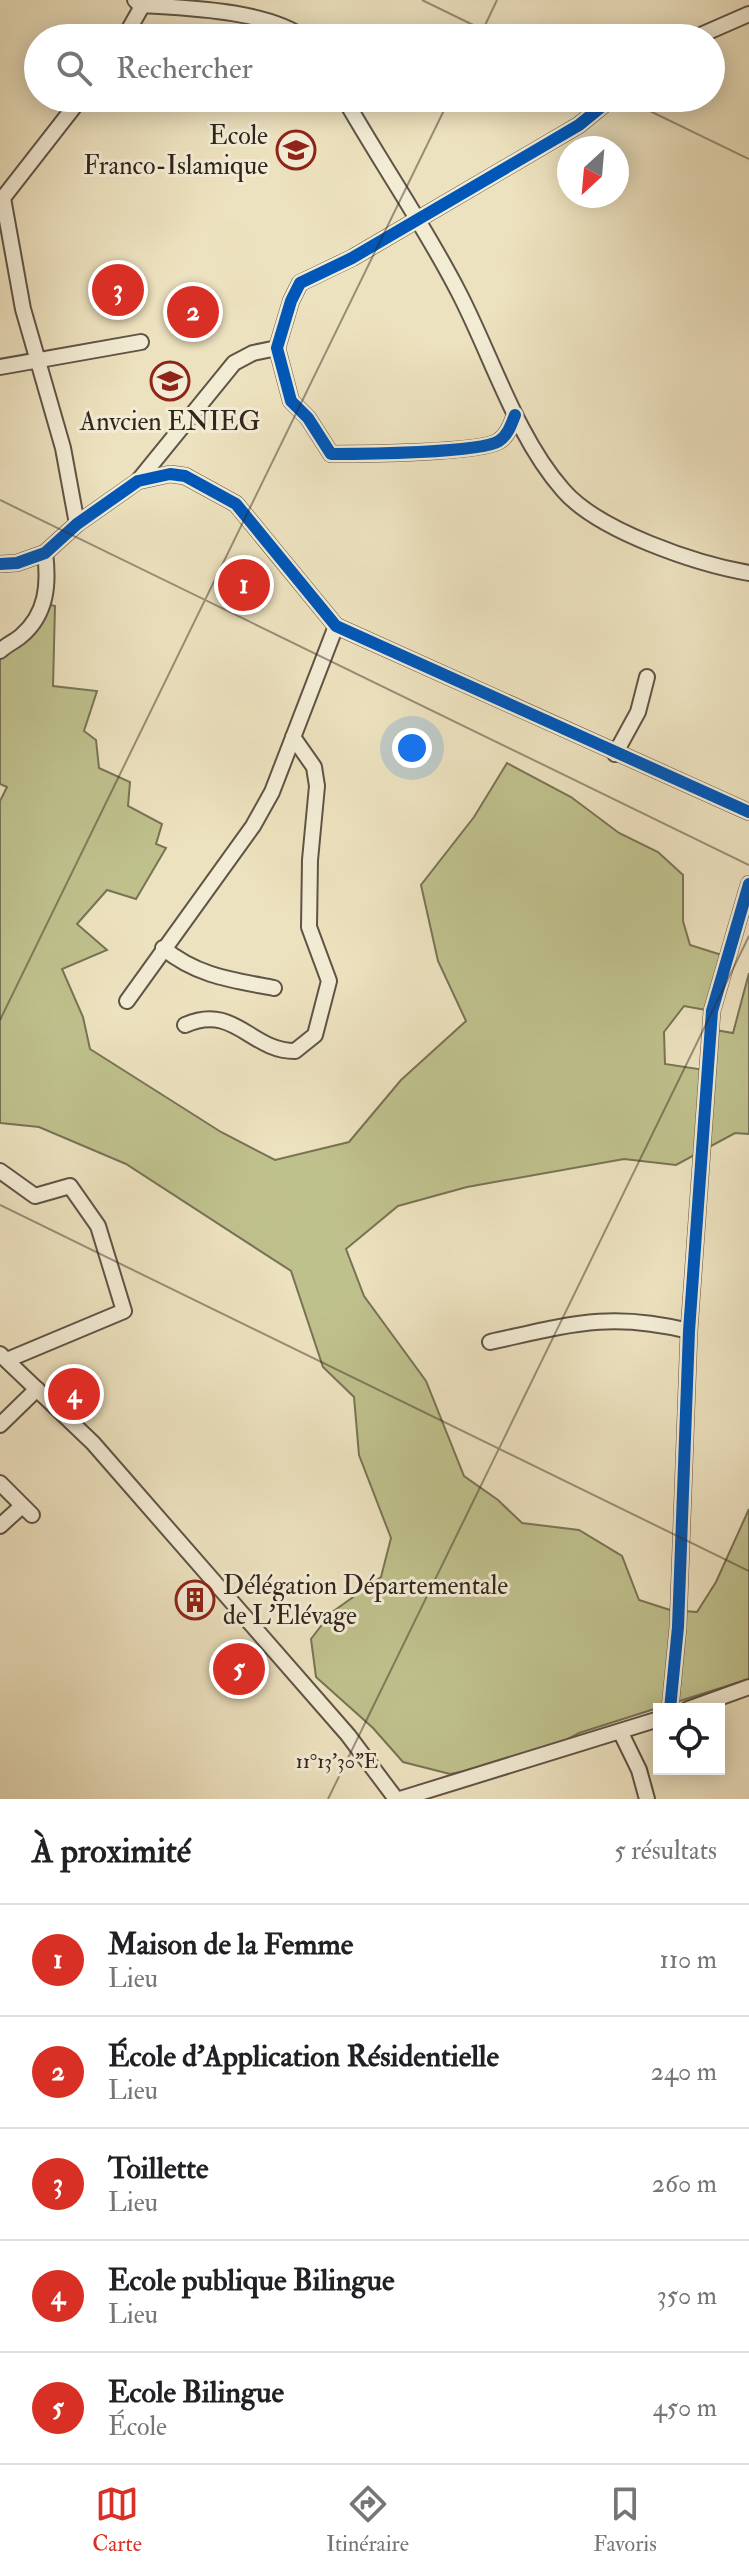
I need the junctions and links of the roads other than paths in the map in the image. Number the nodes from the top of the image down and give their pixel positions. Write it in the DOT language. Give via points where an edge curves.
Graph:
graph roads {
  1 [pos="140,2"];
  2 [pos="749,14"];
  3 [pos="130,24"];
  4 [pos="273,24"];
  5 [pos="725,24"];
  6 [pos="70,112"];
  7 [pos="352,112"];
  8 [pos="595,112"];
  9 [pos="2,199"];
  10 [pos="417,219"];
  11 [pos="141,342"];
  12 [pos="277,348"];
  13 [pos="37,359"];
  14 [pos="0,367"];
  15 [pos="515,415"];
  16 [pos="138,481"];
  17 [pos="77,524"];
  18 [pos="45,553"];
  19 [pos="0,564"];
  20 [pos="749,573"];
  21 [pos="336,626"];
  22 [pos="0,651"];
  23 [pos="647,677"];
  24 [pos="293,737"];
  25 [pos="615,754"];
  26 [pos="749,812"];
  27 [pos="749,884"];
  28 [pos="163,948"];
  29 [pos="274,988"];
  30 [pos="127,1001"];
  31 [pos="185,1025"];
  32 [pos="0,1171"];
  33 [pos="689,1331"];
  34 [pos="490,1342"];
  35 [pos="3,1357"];
  36 [pos="37,1389"];
  37 [pos="0,1425"];
  38 [pos="0,1483"];
  39 [pos="0,1526"];
  40 [pos="749,1687"];
  41 [pos="671,1703"];
  42 [pos="705,1703"];
  43 [pos="653,1721"];
  44 [pos="621,1733"];
  45 [pos="398,1799"];
  46 [pos="647,1799"];
  1 -- 3 [label="street"];
  1 -- 4 [label="street"];
  2 -- 5 [label="street"];
  6 -- 9 [label="street"];
  7 -- 10 [label="street"];
  8 -- 10 [label="street"];
  9 -- 13 [label="street"];
  10 -- 12 [label="street" via="300,283"];
  10 -- 15 [label="street" via="458,291"];
  11 -- 13 [label="street"];
  12 -- 15 [label="street" via="291,401 331,454 492,445 508,432"];
  12 -- 16 [label="street" via="234,363"];
  13 -- 14 [label="street"];
  13 -- 17 [label="street" via="63,448"];
  15 -- 20 [label="street" via="563,491 598,516 673,552"];
  16 -- 17 [label="street"];
  16 -- 21 [label="street" via="185,476 236,504"];
  17 -- 18 [label="street"];
  18 -- 19 [label="street"];
  18 -- 22 [label="street" via="48,577 40,611 30,627"];
  21 -- 24 [label="street"];
  21 -- 25 [label="street"];
  23 -- 25 [label="street" via="638,712"];
  24 -- 28 [label="street" via="253,826"];
  24 -- 31 [label="street" via="314,767 317,786 309,927 329,981 320,1025 295,1051 268,1045 217,1018"];
  25 -- 26 [label="street"];
  27 -- 33 [label="street" via="712,1011"];
  28 -- 29 [label="street" via="208,976"];
  28 -- 30 [label="street"];
  32 -- 35 [label="street" via="35,1196 70,1186 98,1226 124,1311"];
  33 -- 34 [label="street" via="595,1319"];
  33 -- 41 [label="street"];
  35 -- 36 [label="street"];
  36 -- 37 [label="street"];
  36 -- 45 [label="street" via="93,1443"];
  38 -- 39 [label="street" via="27,1511"];
  40 -- 42 [label="street"];
  43 -- 44 [label="street"];
  44 -- 45 [label="street"];
  44 -- 46 [label="street"];
}
